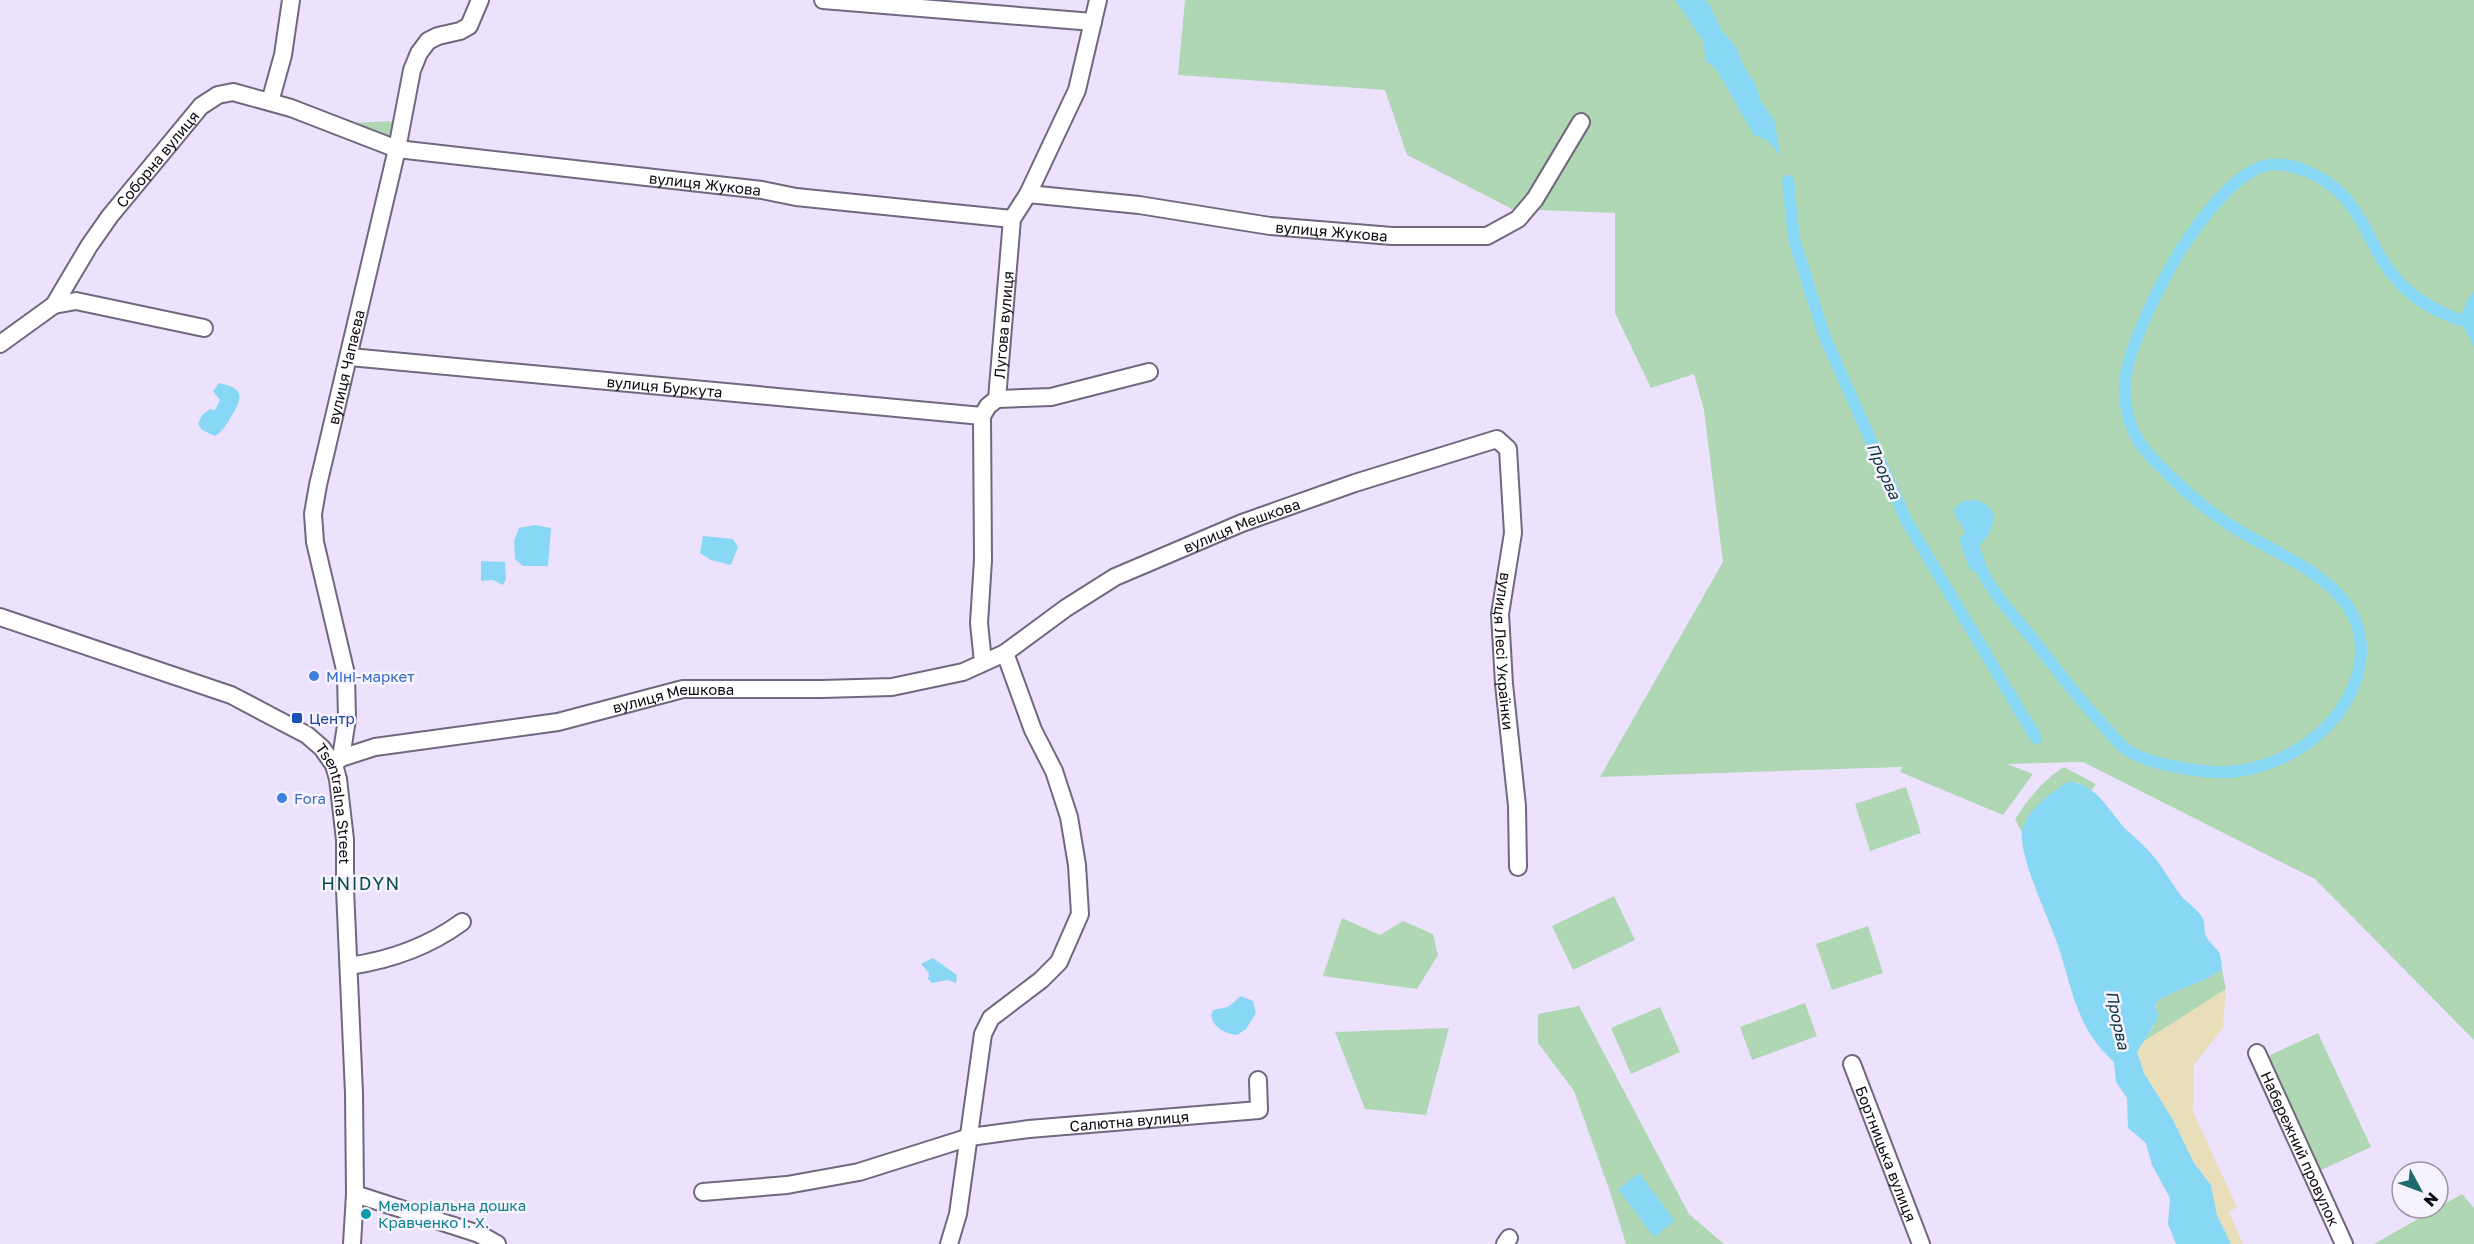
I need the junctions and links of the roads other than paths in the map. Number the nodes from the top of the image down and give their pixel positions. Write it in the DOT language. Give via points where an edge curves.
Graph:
graph roads {
  1 [pos="291,0"];
  2 [pos="480,0"];
  3 [pos="824,0"];
  4 [pos="1098,0"];
  5 [pos="1093,22"];
  6 [pos="270,102"];
  7 [pos="1581,122"];
  8 [pos="398,149"];
  9 [pos="1028,194"];
  10 [pos="1012,219"];
  11 [pos="54,305"];
  12 [pos="204,328"];
  13 [pos="0,344"];
  14 [pos="350,357"];
  15 [pos="1149,372"];
  16 [pos="997,399"];
  17 [pos="982,416"];
  18 [pos="1497,439"];
  19 [pos="0,617"];
  20 [pos="1005,653"];
  21 [pos="983,662"];
  22 [pos="337,762"];
  23 [pos="1518,867"];
  24 [pos="462,922"];
  25 [pos="350,966"];
  26 [pos="2257,1053"];
  27 [pos="1852,1064"];
  28 [pos="1258,1080"];
  29 [pos="970,1137"];
  30 [pos="703,1192"];
  31 [pos="355,1194"];
  32 [pos="352,1244"];
  33 [pos="497,1244"];
  34 [pos="949,1244"];
  35 [pos="1921,1244"];
  36 [pos="2344,1244"];
  1 -- 6 [label="street" via="283,55"];
  2 -- 8 [label="street, вулиця Чапаєва" via="469,26 428,41 419,53 412,70"];
  3 -- 5 [label="street"];
  4 -- 5 [label="street, Лугова вулиця"];
  5 -- 9 [label="street, Лугова вулиця" via="1077,90"];
  6 -- 8 [label="street, Соборна вулиця"];
  6 -- 11 [label="street, Соборна вулиця" via="233,93 218,95 201,106 110,216"];
  7 -- 9 [label="street, вулиця Жукова" via="1536,199 1518,219 1486,236 1392,236 1270,226 1139,205"];
  8 -- 10 [label="street, вулиця Жукова"];
  8 -- 14 [label="street, вулиця Чапаєва"];
  9 -- 10 [label="street, Лугова вулиця"];
  10 -- 16 [label="street, Лугова вулиця"];
  11 -- 12 [label="street" via="76,301"];
  11 -- 13 [label="street, Соборна вулиця"];
  14 -- 17 [label="street, вулиця Буркута"];
  14 -- 22 [label="street, вулиця Чапаєва" via="313,514 315,542 346,674 347,719"];
  15 -- 16 [label="street" via="1051,397"];
  16 -- 17 [label="street, Лугова вулиця"];
  17 -- 21 [label="street" via="983,560 979,623"];
  18 -- 20 [label="street, вулиця Мешкова" via="1242,523 1116,577"];
  18 -- 23 [label="street, вулиця Лесі Українки" via="1508,449 1513,533 1500,614 1517,806"];
  19 -- 22 [label="street, Tsentralna Street" via="231,695 307,735"];
  20 -- 21 [label="street, вулиця Мешкова"];
  20 -- 29 [label="street" via="1069,817 1080,914 1059,962 991,1018 983,1034"];
  21 -- 22 [label="street, вулиця Мешкова" via="963,672 892,687 683,689 558,722 375,747"];
  22 -- 25 [label="street, Tsentralna Street" via="345,840"];
  24 -- 25 [label="street" via="404,954"];
  25 -- 31 [label="street, Tsentralna Street"];
  26 -- 36 [label="street, Набережний провулок"];
  27 -- 35 [label="street, Бортницька вулиця"];
  28 -- 29 [label="street, Салютна вулиця" via="1259,1110"];
  29 -- 30 [label="street, Салютна вулиця" via="859,1172 788,1185"];
  29 -- 34 [label="street" via="958,1214"];
  31 -- 32 [label="street, Tsentralna Street"];
  31 -- 33 [label="street" via="478,1234"];
}
